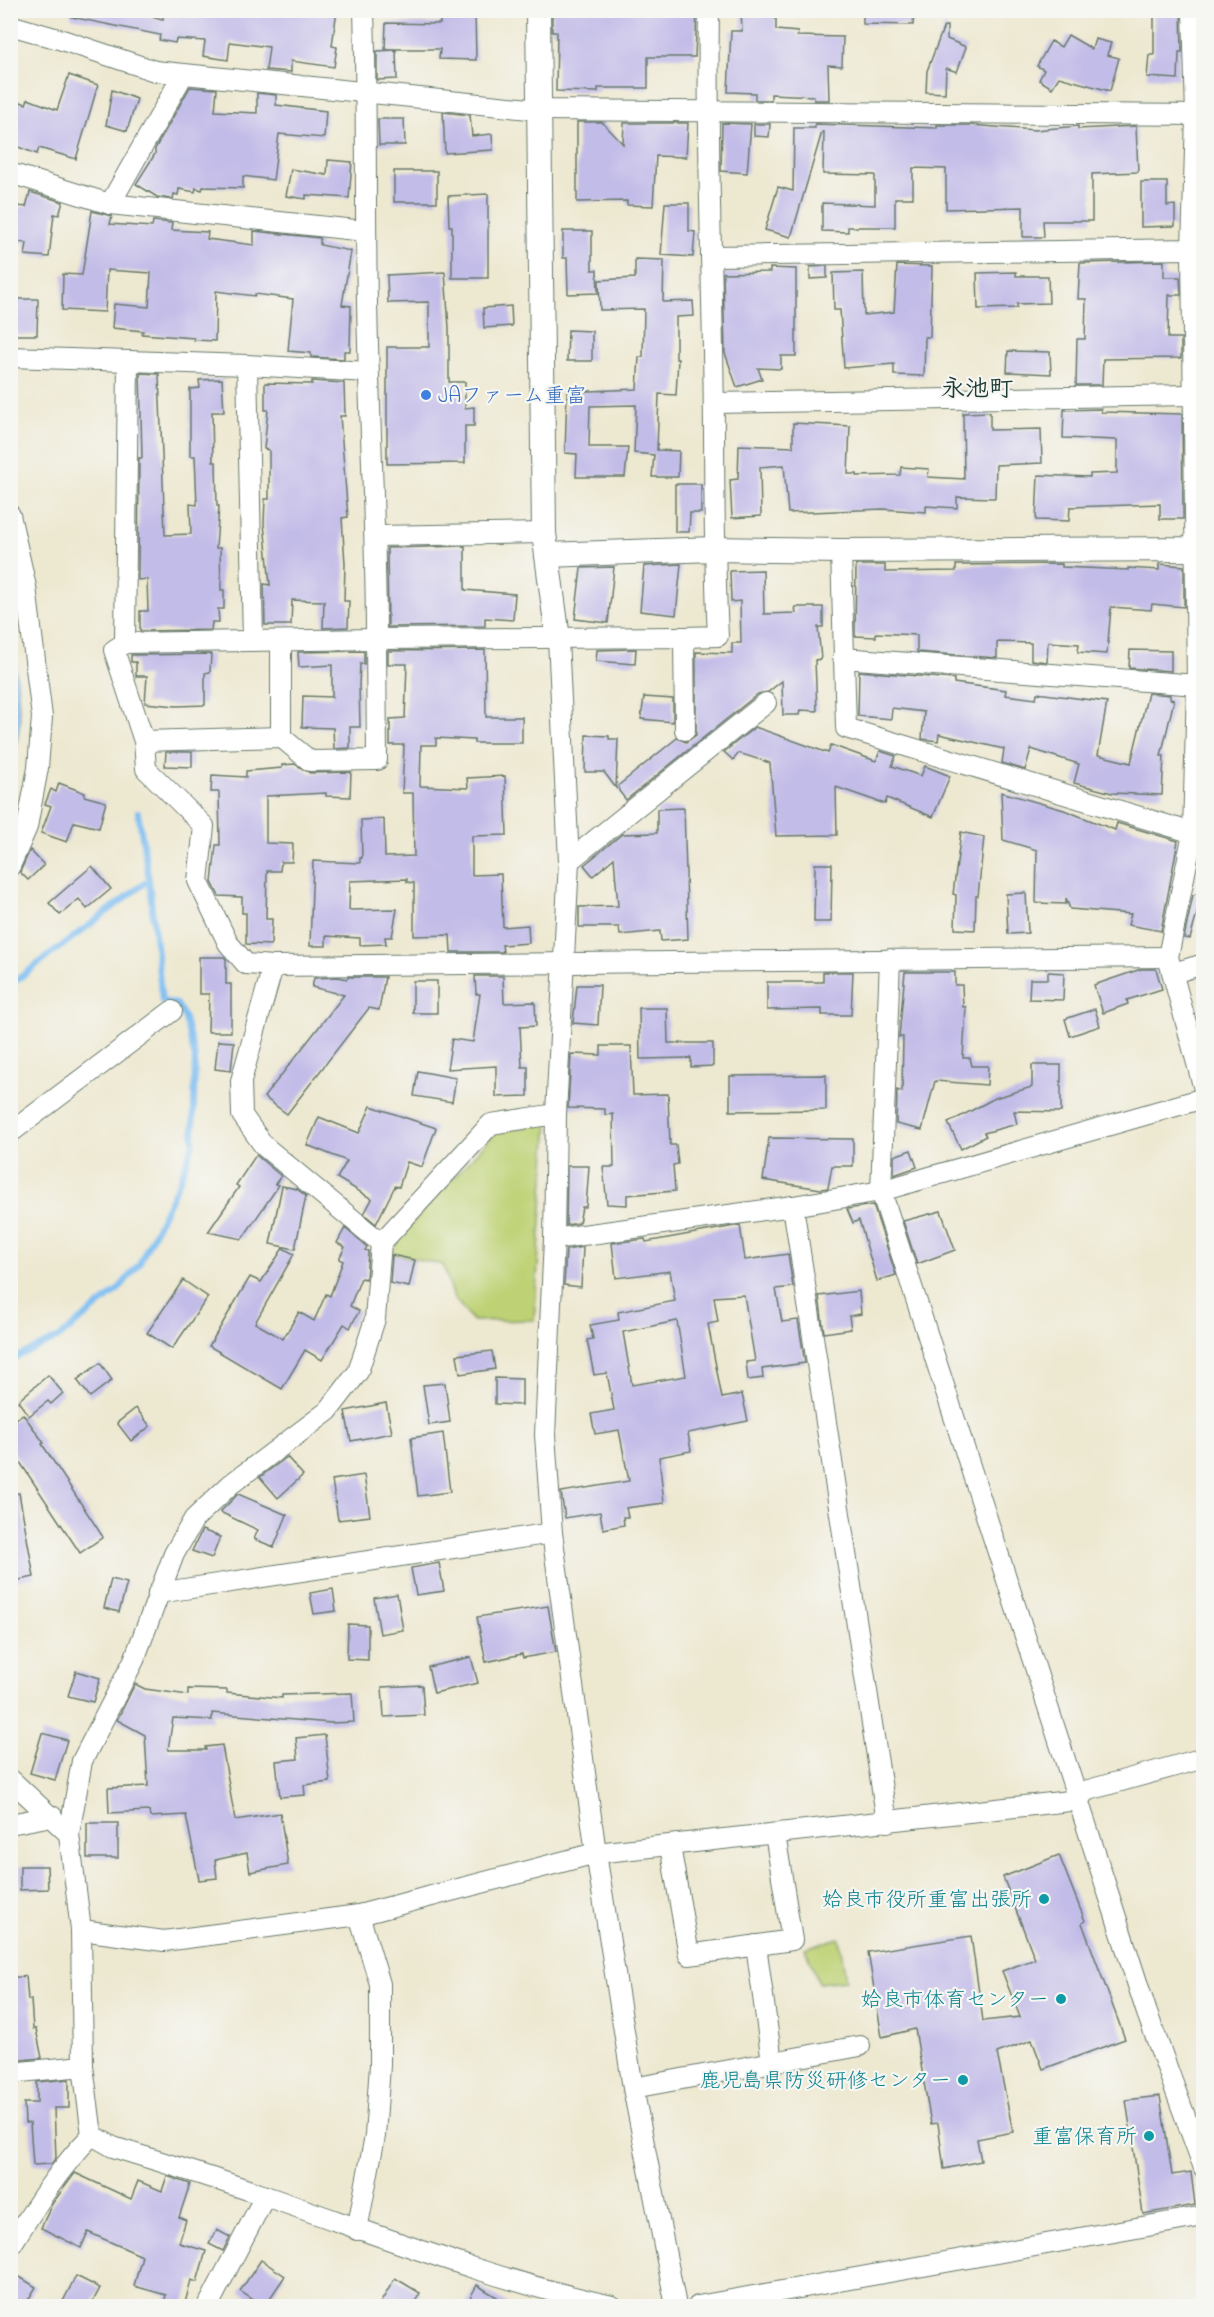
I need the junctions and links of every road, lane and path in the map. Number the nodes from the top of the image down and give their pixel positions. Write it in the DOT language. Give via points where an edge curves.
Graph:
graph roads {
  1 [pos="364,10"];
  2 [pos="538,10"];
  3 [pos="709,10"];
  4 [pos="1193,10"];
  5 [pos="10,25"];
  6 [pos="183,75"];
  7 [pos="366,93"];
  8 [pos="539,110"];
  9 [pos="707,111"];
  10 [pos="1200,116"];
  11 [pos="10,173"];
  12 [pos="110,204"];
  13 [pos="365,231"];
  14 [pos="1192,249"];
  15 [pos="711,256"];
  16 [pos="10,357"];
  17 [pos="128,361"];
  18 [pos="247,365"];
  19 [pos="368,372"];
  20 [pos="1193,395"];
  21 [pos="714,403"];
  22 [pos="10,515"];
  23 [pos="376,536"];
  24 [pos="545,544"];
  25 [pos="1199,548"];
  26 [pos="714,549"];
  27 [pos="841,551"];
  28 [pos="684,637"];
  29 [pos="376,639"];
  30 [pos="558,639"];
  31 [pos="253,641"];
  32 [pos="281,642"];
  33 [pos="125,643"];
  34 [pos="843,658"];
  35 [pos="1200,684"];
  36 [pos="766,703"];
  37 [pos="685,730"];
  38 [pos="281,737"];
  39 [pos="144,741"];
  40 [pos="1198,831"];
  41 [pos="569,861"];
  42 [pos="10,866"];
  43 [pos="890,959"];
  44 [pos="563,964"];
  45 [pos="1203,964"];
  46 [pos="1170,965"];
  47 [pos="273,966"];
  48 [pos="172,1011"];
  49 [pos="1203,1089"];
  50 [pos="1203,1098"];
  51 [pos="556,1114"];
  52 [pos="10,1133"];
  53 [pos="881,1191"];
  54 [pos="793,1206"];
  55 [pos="554,1239"];
  56 [pos="381,1243"];
  57 [pos="552,1533"];
  58 [pos="158,1593"];
  59 [pos="1203,1758"];
  60 [pos="10,1779"];
  61 [pos="1079,1800"];
  62 [pos="52,1816"];
  63 [pos="886,1822"];
  64 [pos="10,1824"];
  65 [pos="69,1834"];
  66 [pos="775,1834"];
  67 [pos="670,1846"];
  68 [pos="596,1853"];
  69 [pos="359,1915"];
  70 [pos="81,1930"];
  71 [pos="756,1945"];
  72 [pos="860,2046"];
  73 [pos="772,2062"];
  74 [pos="83,2066"];
  75 [pos="10,2073"];
  76 [pos="633,2088"];
  77 [pos="92,2135"];
  78 [pos="1203,2168"];
  79 [pos="265,2196"];
  80 [pos="1203,2216"];
  81 [pos="357,2230"];
  82 [pos="10,2247"];
  83 [pos="564,2302"];
  84 [pos="208,2307"];
  85 [pos="612,2307"];
  86 [pos="676,2307"];
  87 [pos="698,2307"];
  1 -- 7 [label="street"];
  2 -- 8 [label="street"];
  3 -- 9 [label="street"];
  4 -- 10 [label="street"];
  5 -- 6 [label="street" via="155,71"];
  6 -- 7 [label="street"];
  6 -- 12 [label="street"];
  7 -- 8 [label="street"];
  7 -- 13 [label="street"];
  8 -- 9 [label="street"];
  8 -- 24 [label="street"];
  9 -- 10 [label="street"];
  9 -- 15 [label="street"];
  10 -- 14 [label="street"];
  11 -- 12 [label="street"];
  12 -- 13 [label="street"];
  13 -- 19 [label="street"];
  14 -- 15 [label="street"];
  14 -- 20 [label="street"];
  15 -- 21 [label="street"];
  16 -- 17 [label="street"];
  17 -- 18 [label="street"];
  17 -- 33 [label="street"];
  18 -- 19 [label="street"];
  18 -- 31 [label="street"];
  19 -- 23 [label="street"];
  20 -- 21 [label="street"];
  20 -- 25 [label="street"];
  21 -- 26 [label="street"];
  22 -- 42 [label="street" via="26,587 42,717 27,827"];
  23 -- 24 [label="street"];
  23 -- 29 [label="street"];
  24 -- 26 [label="street"];
  24 -- 30 [label="street"];
  25 -- 27 [label="street"];
  25 -- 35 [label="street"];
  26 -- 27 [label="street"];
  26 -- 28 [label="street" via="718,636"];
  27 -- 34 [label="street"];
  28 -- 30 [label="street"];
  28 -- 37 [label="street"];
  29 -- 30 [label="street"];
  29 -- 32 [label="street"];
  29 -- 38 [label="street" via="377,760 310,761"];
  30 -- 41 [label="street"];
  31 -- 32 [label="street"];
  31 -- 33 [label="street"];
  32 -- 38 [label="street"];
  33 -- 39 [label="street" via="114,650"];
  34 -- 35 [label="street"];
  34 -- 40 [label="street" via="846,728"];
  35 -- 40 [label="street"];
  36 -- 41 [label="street"];
  38 -- 39 [label="street"];
  39 -- 47 [label="street" via="146,769 204,826 198,881 228,943 246,964"];
  40 -- 46 [label="street"];
  41 -- 44 [label="street"];
  43 -- 44 [label="street"];
  43 -- 46 [label="street"];
  43 -- 53 [label="street"];
  44 -- 47 [label="street"];
  44 -- 51 [label="street"];
  45 -- 46 [label="street"];
  46 -- 49 [label="street"];
  47 -- 56 [label="street" via="241,1081 242,1115 264,1146"];
  48 -- 52 [label="street"];
  50 -- 53 [label="street"];
  51 -- 55 [label="street"];
  51 -- 56 [label="street" via="491,1124"];
  53 -- 54 [label="street"];
  53 -- 61 [label="street"];
  54 -- 55 [label="street"];
  54 -- 63 [label="street"];
  55 -- 57 [label="street" via="545,1435"];
  56 -- 58 [label="street" via="375,1319 358,1372 328,1411 231,1484 194,1519"];
  57 -- 58 [label="street"];
  57 -- 68 [label="street"];
  58 -- 65 [label="street" via="135,1660 82,1761"];
  59 -- 61 [label="street" via="1085,1791"];
  60 -- 62 [label="street"];
  61 -- 63 [label="street"];
  61 -- 78 [label="street" via="1147,2013"];
  62 -- 64 [label="street"];
  62 -- 65 [label="street"];
  63 -- 66 [label="street"];
  65 -- 70 [label="street"];
  66 -- 67 [label="street"];
  66 -- 71 [label="street" via="792,1940"];
  67 -- 68 [label="street"];
  67 -- 71 [label="street" via="689,1955"];
  68 -- 69 [label="street"];
  68 -- 76 [label="street"];
  69 -- 70 [label="street" via="164,1941"];
  69 -- 81 [label="street" via="380,1984 380,2053 375,2136"];
  70 -- 74 [label="street"];
  71 -- 73 [label="street"];
  72 -- 73 [label="street"];
  73 -- 76 [label="street"];
  74 -- 75 [label="street"];
  74 -- 77 [label="street"];
  76 -- 86 [label="street"];
  77 -- 79 [label="street" via="113,2147"];
  77 -- 82 [label="street" via="41,2197"];
  79 -- 81 [label="street"];
  79 -- 84 [label="street"];
  80 -- 87 [label="street"];
  81 -- 83 [label="street"];
  83 -- 85 [label="street"];
}
